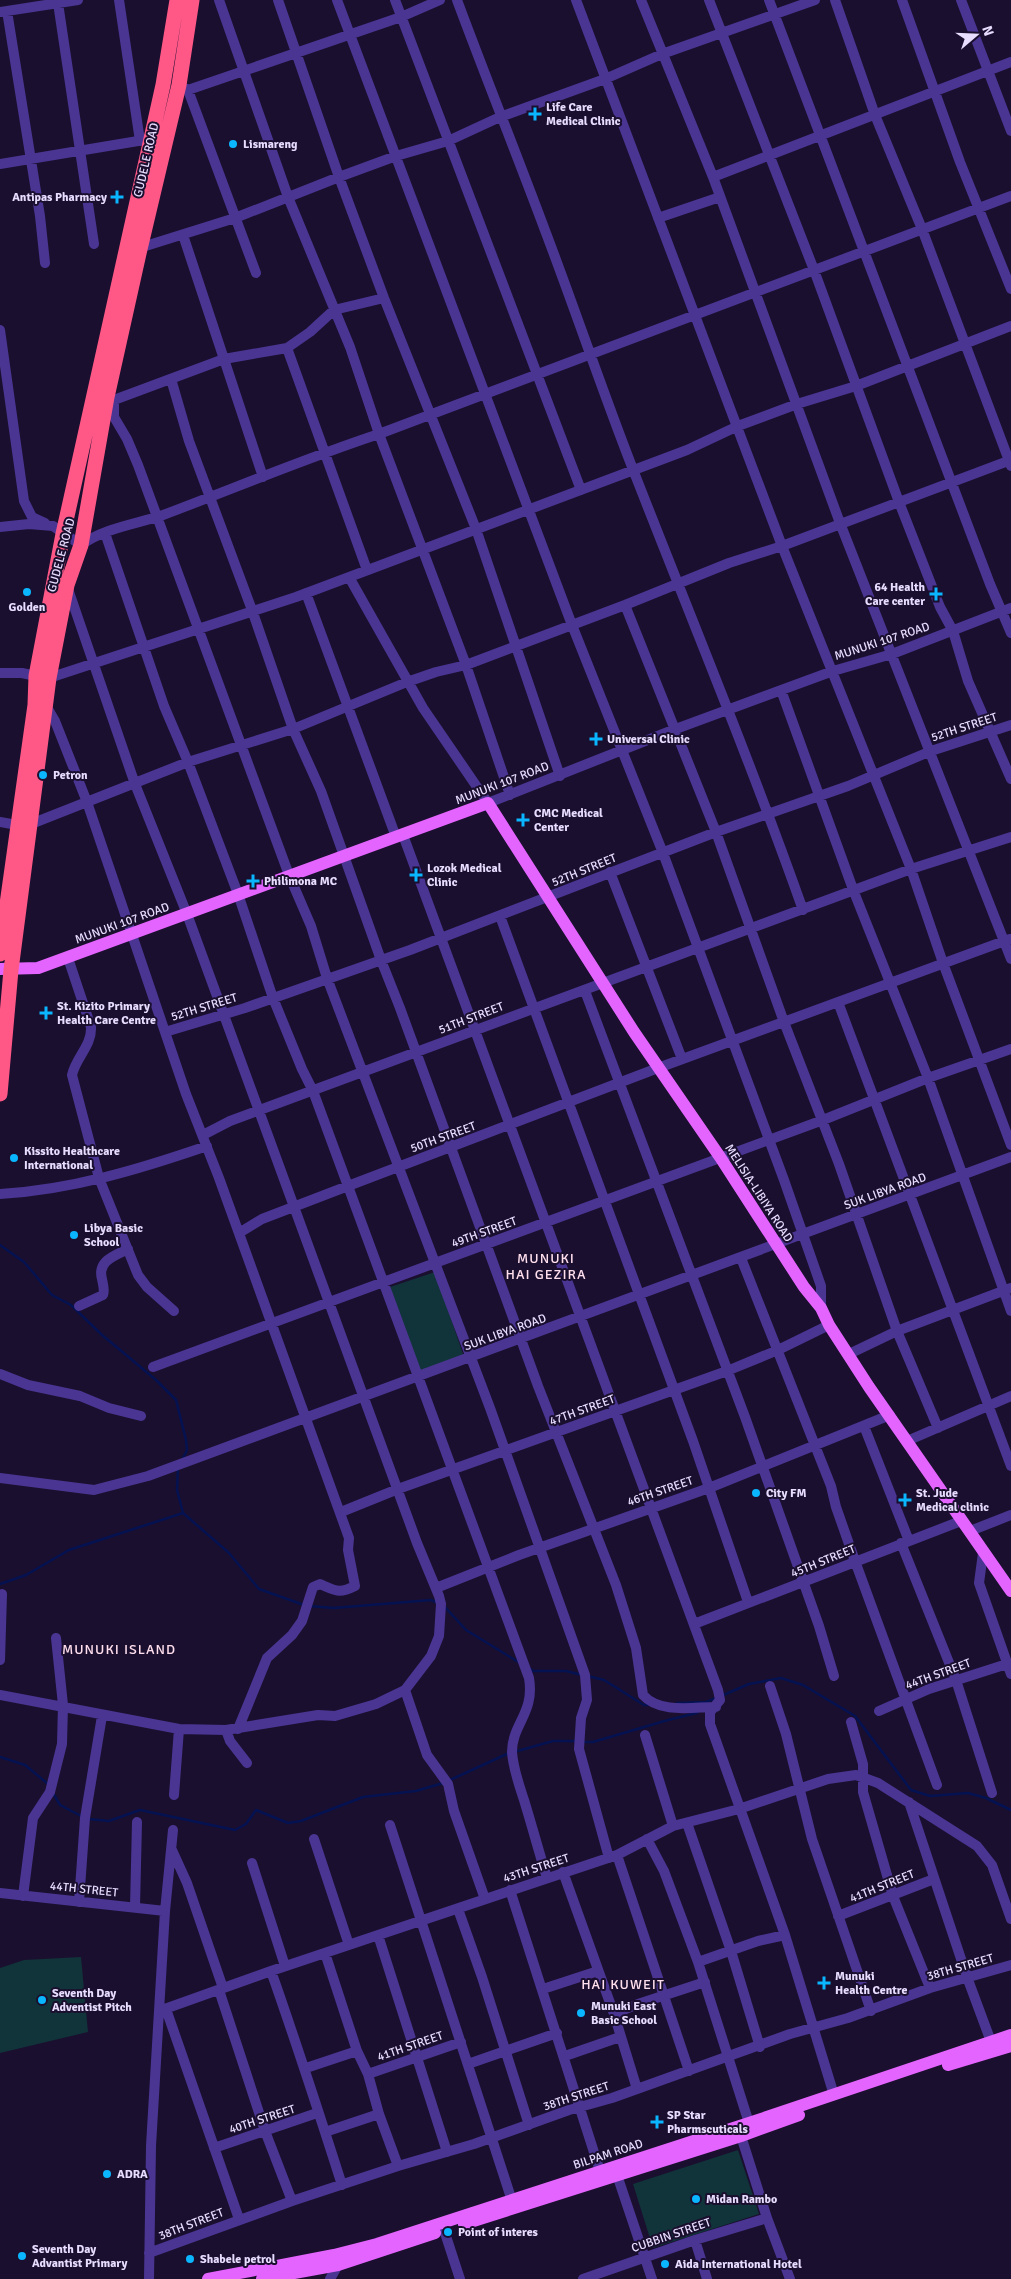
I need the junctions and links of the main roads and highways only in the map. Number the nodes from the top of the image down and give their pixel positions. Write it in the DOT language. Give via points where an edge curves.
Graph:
graph roads {
  1 [pos="177,0"];
  2 [pos="192,0"];
  3 [pos="132,250"];
  4 [pos="42,677"];
  5 [pos="488,803"];
  6 [pos="24,824"];
  7 [pos="0,954"];
  8 [pos="6,970"];
  9 [pos="0,1094"];
  10 [pos="1011,1591"];
  11 [pos="1011,2035"];
  12 [pos="1011,2046"];
  13 [pos="993,2047"];
  14 [pos="513,2204"];
  15 [pos="208,2279"];
  16 [pos="262,2279"];
  1 -- 3 [label="highway, GUDELE ROAD" via="169,55 145,140"];
  2 -- 3 [label="highway, GUDELE ROAD" via="184,88"];
  3 -- 4 [label="highway, GUDELE ROAD" via="110,399 81,545"];
  3 -- 4 [label="highway, GUDELE ROAD" via="58,530"];
  4 -- 6 [label="highway, GUDELE ROAD" via="34,704"];
  4 -- 6 [label="highway, GUDELE ROAD" via="45,703"];
  5 -- 8 [label="main road, MUNUKI 107 ROAD" via="68,958 38,968"];
  5 -- 10 [label="main road, MELISIA-LIBIYA ROAD" via="658,1068 821,1308 828,1325"];
  6 -- 7 [label="highway, GUDELE ROAD"];
  6 -- 8 [label="highway, GUDELE ROAD"];
  8 -- 9 [label="highway, GUDELE ROAD"];
  11 -- 13 [label="main road, BILPAM ROAD"];
  12 -- 13 [label="main road, BILPAM ROAD"];
  13 -- 14 [label="main road, BILPAM ROAD" via="600,2171"];
  13 -- 14 [label="main road, BILPAM ROAD" via="741,2136"];
  14 -- 15 [label="main road, BILPAM ROAD" via="334,2255"];
  14 -- 16 [label="main road, BILPAM ROAD" via="338,2265"];
}
